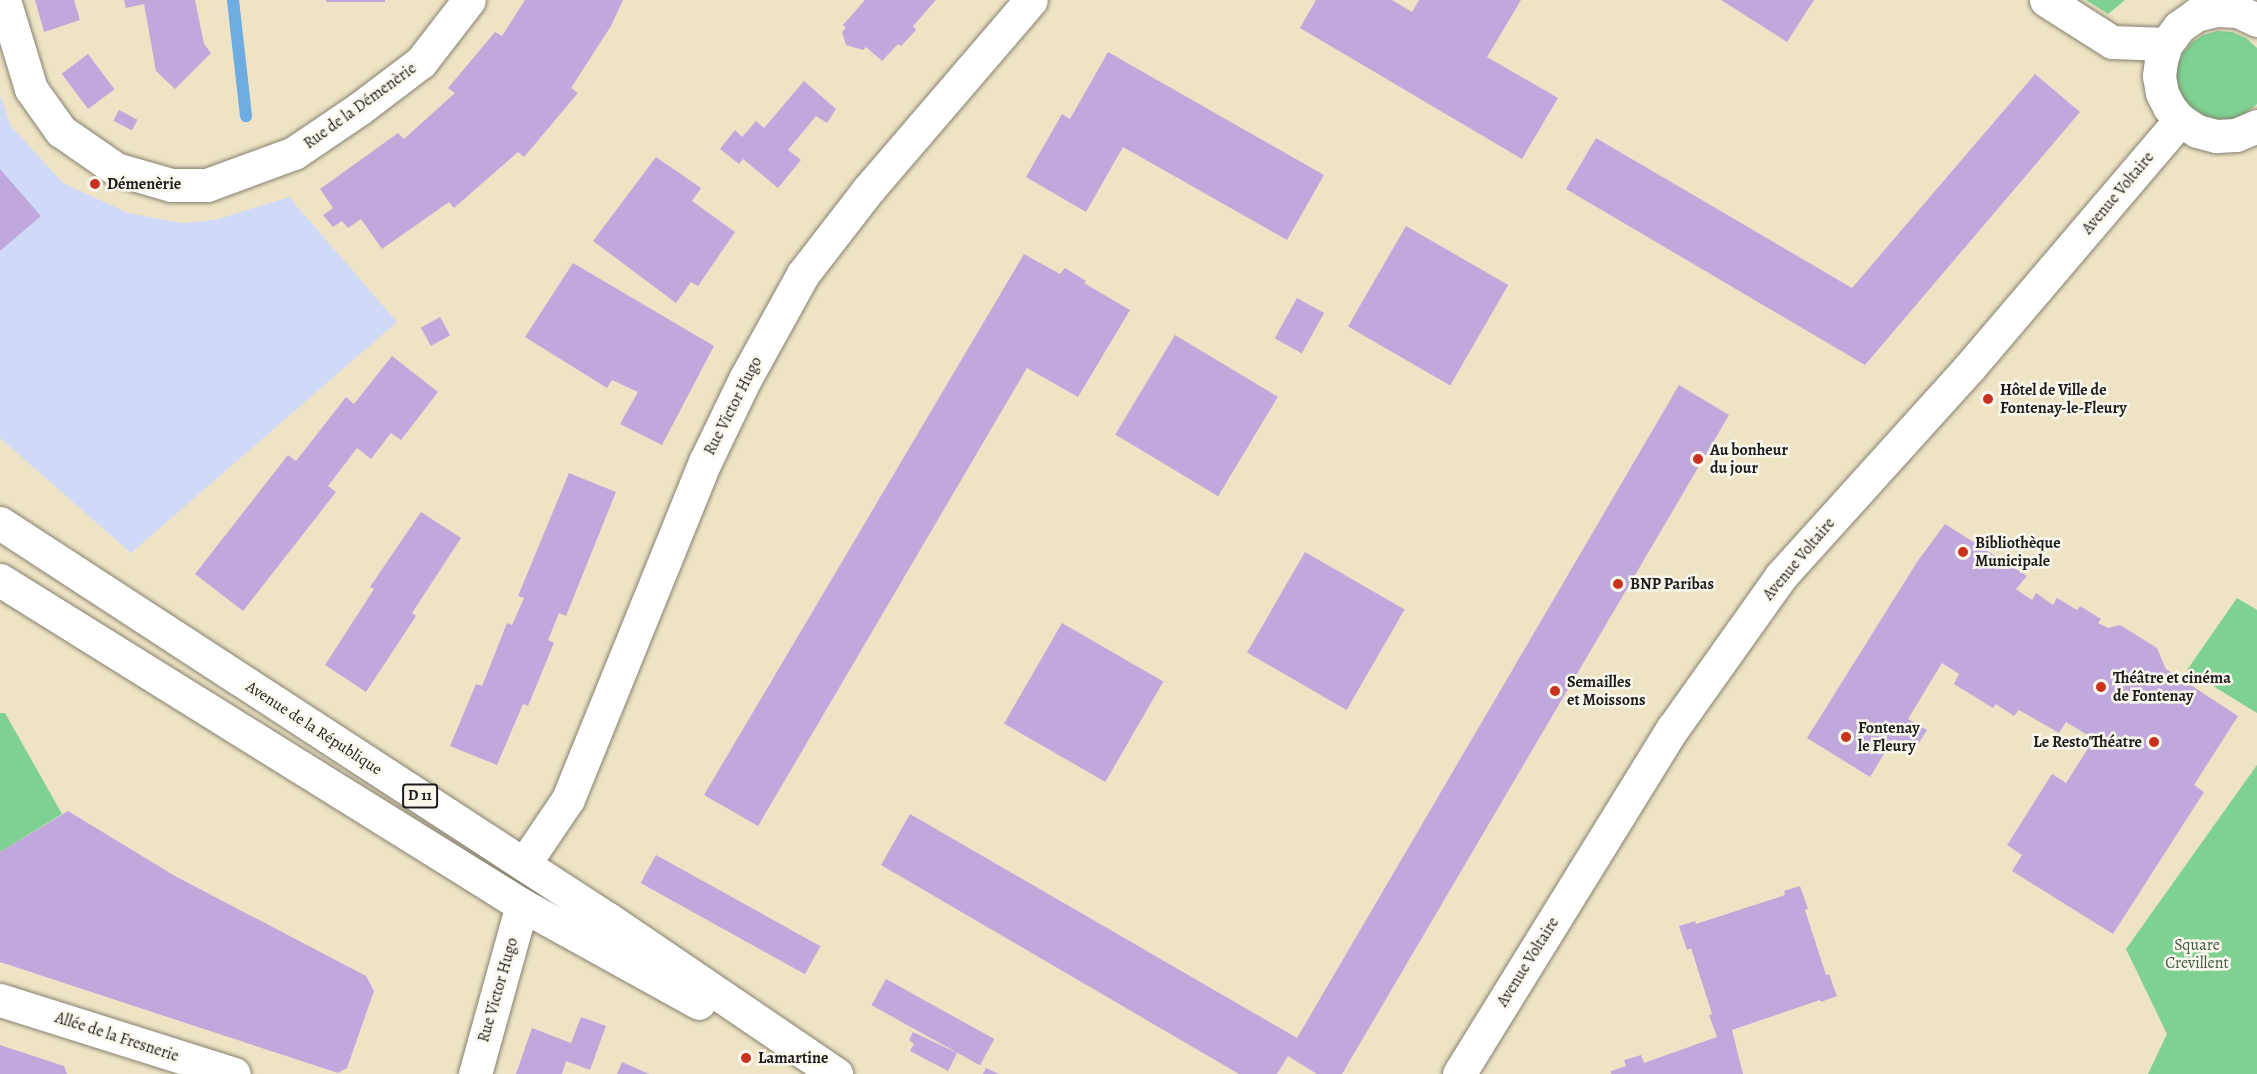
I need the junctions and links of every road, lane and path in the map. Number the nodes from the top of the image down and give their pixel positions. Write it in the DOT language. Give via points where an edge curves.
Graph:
graph roads {
  1 [pos="4,0"];
  2 [pos="470,0"];
  3 [pos="1031,0"];
  4 [pos="2046,0"];
  5 [pos="2257,20"];
  6 [pos="2166,44"];
  7 [pos="2180,120"];
  8 [pos="2256,129"];
  9 [pos="0,523"];
  10 [pos="0,580"];
  11 [pos="524,864"];
  12 [pos="522,905"];
  13 [pos="0,1000"];
  14 [pos="234,1074"];
  15 [pos="475,1074"];
  16 [pos="830,1074"];
  17 [pos="836,1074"];
  18 [pos="1459,1074"];
  1 -- 2 [label="street, Rue de la Démenèrie" via="31,89 61,131 116,169 171,185 207,185 294,153 421,62"];
  3 -- 11 [label="street, Rue Victor Hugo" via="868,190 802,274 705,462 568,799"];
  4 -- 6 [label="street" via="2112,42"];
  5 -- 6 [label="street" via="2238,11 2196,15 2179,27"];
  6 -- 7 [label="street" via="2161,60 2162,93"];
  7 -- 8 [label="street" via="2197,131 2216,136"];
  7 -- 18 [label="street, Avenue Voltaire" via="1969,368 1781,576 1673,728"];
  9 -- 11 [label="street, Avenue de la République / D 11"];
  10 -- 12 [label="street, D 11"];
  11 -- 17 [label="street, Avenue de la République / D 11"];
  12 -- 15 [label="street, Rue Victor Hugo"];
  12 -- 16 [label="street, D 11"];
  13 -- 14 [label="street, Allée de la Fresnerie"];
}
